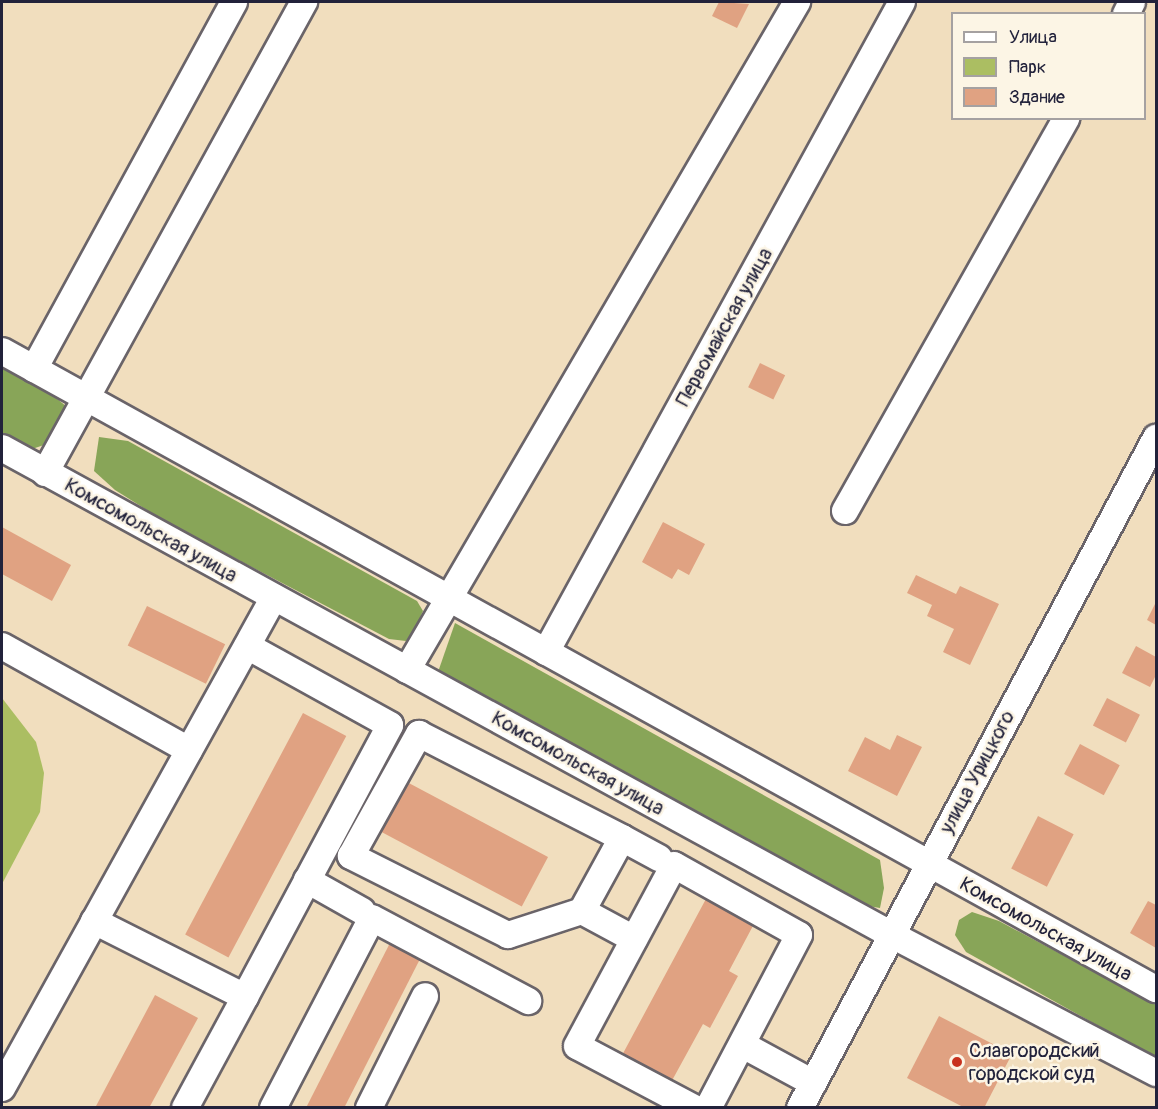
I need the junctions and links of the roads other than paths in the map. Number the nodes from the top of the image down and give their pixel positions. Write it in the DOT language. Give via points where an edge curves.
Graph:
graph roads {
  1 [pos="234,2"];
  2 [pos="304,2"];
  3 [pos="796,2"];
  4 [pos="902,2"];
  5 [pos="1065,120"];
  6 [pos="2,351"];
  7 [pos="34,369"];
  8 [pos="86,397"];
  9 [pos="1156,438"];
  10 [pos="2,448"];
  11 [pos="45,473"];
  12 [pos="845,512"];
  13 [pos="274,597"];
  14 [pos="448,598"];
  15 [pos="2,646"];
  16 [pos="247,646"];
  17 [pos="546,652"];
  18 [pos="407,670"];
  19 [pos="189,750"];
  20 [pos="622,838"];
  21 [pos="659,858"];
  22 [pos="928,864"];
  23 [pos="307,880"];
  24 [pos="362,911"];
  25 [pos="582,911"];
  26 [pos="94,921"];
  27 [pos="892,935"];
  28 [pos="634,939"];
  29 [pos="1156,989"];
  30 [pos="426,996"];
  31 [pos="245,997"];
  32 [pos="528,1001"];
  33 [pos="743,1045"];
  34 [pos="1156,1073"];
  35 [pos="813,1083"];
  36 [pos="2,1088"];
  37 [pos="185,1107"];
  38 [pos="273,1107"];
  39 [pos="369,1107"];
  40 [pos="694,1107"];
  41 [pos="708,1107"];
  42 [pos="800,1107"];
  1 -- 7 [label="street"];
  2 -- 8 [label="street"];
  3 -- 14 [label="street"];
  4 -- 17 [label="street, Первомайская улица"];
  5 -- 12 [label="street"];
  6 -- 7 [label="street, Комсомольская улица"];
  7 -- 8 [label="street, Комсомольская улица"];
  8 -- 11 [label="street"];
  8 -- 14 [label="street, Комсомольская улица"];
  9 -- 22 [label="street, улица Урицкого"];
  10 -- 11 [label="street, Комсомольская улица"];
  11 -- 13 [label="street, Комсомольская улица"];
  13 -- 16 [label="street"];
  13 -- 18 [label="street, Комсомольская улица"];
  14 -- 17 [label="street, Комсомольская улица"];
  14 -- 18 [label="street"];
  15 -- 19 [label="street"];
  16 -- 19 [label="street"];
  16 -- 23 [label="street" via="390,725"];
  17 -- 22 [label="street, Комсомольская улица"];
  18 -- 27 [label="street, Комсомольская улица"];
  19 -- 26 [label="street"];
  20 -- 21 [label="street"];
  20 -- 25 [label="street"];
  20 -- 25 [label="street" via="419,734 351,856 508,935"];
  22 -- 27 [label="street, улица Урицкого"];
  22 -- 29 [label="street, Комсомольская улица"];
  23 -- 24 [label="street"];
  23 -- 31 [label="street"];
  25 -- 28 [label="street"];
  26 -- 31 [label="street"];
  26 -- 36 [label="street"];
  27 -- 34 [label="street, Комсомольская улица"];
  27 -- 35 [label="street, улица Урицкого"];
  28 -- 33 [label="street" via="674,864 799,935"];
  28 -- 40 [label="street" via="577,1046"];
  30 -- 39 [label="street"];
  31 -- 37 [label="street"];
  32 -- 38 [label="street" via="372,918"];
  33 -- 35 [label="street"];
  33 -- 41 [label="street"];
  35 -- 42 [label="street, улица Урицкого"];
}
